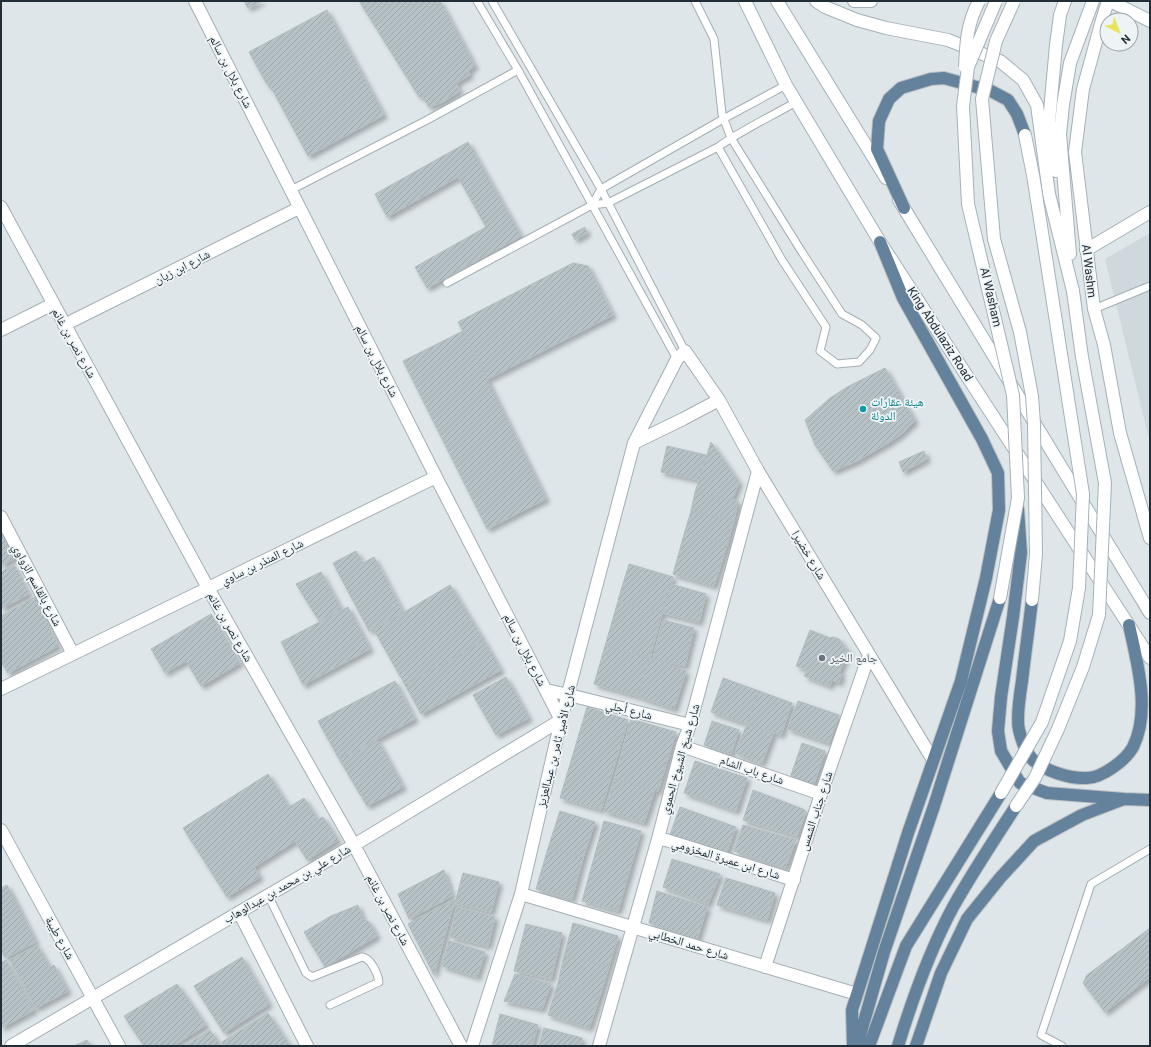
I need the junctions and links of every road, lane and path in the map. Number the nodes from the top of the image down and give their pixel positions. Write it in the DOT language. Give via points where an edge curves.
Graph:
graph roads {
  1 [pos="195,1"];
  2 [pos="477,1"];
  3 [pos="492,1"];
  4 [pos="695,1"];
  5 [pos="745,1"];
  6 [pos="777,1"];
  7 [pos="816,1"];
  8 [pos="854,1"];
  9 [pos="871,1"];
  10 [pos="979,1"];
  11 [pos="996,1"];
  12 [pos="1014,1"];
  13 [pos="1065,1"];
  14 [pos="1094,1"];
  15 [pos="1109,1"];
  16 [pos="1150,21"];
  17 [pos="518,70"];
  18 [pos="786,85"];
  19 [pos="796,102"];
  20 [pos="963,106"];
  21 [pos="725,118"];
  22 [pos="1025,135"];
  23 [pos="731,138"];
  24 [pos="718,147"];
  25 [pos="601,189"];
  26 [pos="291,190"];
  27 [pos="608,203"];
  28 [pos="592,204"];
  29 [pos="1,207"];
  30 [pos="299,208"];
  31 [pos="904,208"];
  32 [pos="1150,212"];
  33 [pos="880,242"];
  34 [pos="1086,250"];
  35 [pos="447,283"];
  36 [pos="1150,286"];
  37 [pos="1073,291"];
  38 [pos="53,304"];
  39 [pos="1094,309"];
  40 [pos="64,325"];
  41 [pos="1,330"];
  42 [pos="681,355"];
  43 [pos="719,400"];
  44 [pos="634,443"];
  45 [pos="758,470"];
  46 [pos="436,477"];
  47 [pos="1018,498"];
  48 [pos="1,517"];
  49 [pos="1150,538"];
  50 [pos="208,588"];
  51 [pos="1000,598"];
  52 [pos="1032,600"];
  53 [pos="1150,613"];
  54 [pos="1129,625"];
  55 [pos="73,654"];
  56 [pos="869,655"];
  57 [pos="1150,658"];
  58 [pos="1,689"];
  59 [pos="546,690"];
  60 [pos="569,695"];
  61 [pos="561,720"];
  62 [pos="690,725"];
  63 [pos="682,746"];
  64 [pos="933,760"];
  65 [pos="1001,793"];
  66 [pos="821,794"];
  67 [pos="1124,799"];
  68 [pos="1150,800"];
  69 [pos="1016,806"];
  70 [pos="1,830"];
  71 [pos="658,839"];
  72 [pos="354,845"];
  73 [pos="1150,849"];
  74 [pos="794,880"];
  75 [pos="521,894"];
  76 [pos="268,896"];
  77 [pos="239,912"];
  78 [pos="632,927"];
  79 [pos="765,967"];
  80 [pos="857,994"];
  81 [pos="93,998"];
  82 [pos="330,1005"];
  83 [pos="11,1046"];
  84 [pos="119,1046"];
  85 [pos="308,1046"];
  86 [pos="461,1046"];
  87 [pos="472,1046"];
  88 [pos="599,1046"];
  89 [pos="853,1046"];
  90 [pos="857,1046"];
  91 [pos="869,1046"];
  92 [pos="898,1046"];
  93 [pos="916,1046"];
  94 [pos="1062,1046"];
  1 -- 26 [label="street, شارع بلال بن سالم"];
  2 -- 17 [label="lane"];
  3 -- 25 [label="lane"];
  4 -- 21 [label="lane" via="714,39 722,114"];
  5 -- 18 [label="street, King Abdulaziz Road"];
  6 -- 31 [label="street"];
  7 -- 37 [label="street" via="857,20 948,40 1000,61 1023,80 1037,105 1049,194"];
  8 -- 9 [label="street"];
  10 -- 20 [label="street, bridge" via="966,36"];
  11 -- 20 [label="street, Al Washam, bridge" via="968,67"];
  12 -- 52 [label="street, bridge" via="996,41 982,99 994,239 1020,332 1032,396 1036,554"];
  13 -- 37 [label="street" via="1060,15 1056,45 1049,122"];
  14 -- 37 [label="street, Al Washm" via="1070,63 1060,134"];
  15 -- 16 [label="street"];
  15 -- 34 [label="street, Al Washm" via="1083,89 1075,152"];
  17 -- 26 [label="lane"];
  17 -- 28 [label="lane"];
  18 -- 19 [label="street, King Abdulaziz Road"];
  18 -- 21 [label="lane"];
  19 -- 23 [label="lane"];
  19 -- 33 [label="street, King Abdulaziz Road"];
  20 -- 47 [label="street, Al Washam, bridge" via="968,204 1013,395"];
  21 -- 23 [label="lane"];
  21 -- 25 [label="lane"];
  22 -- 31 [label="main road" via="1008,100 991,91 944,78 901,88 889,99 879,121 877,149"];
  22 -- 65 [label="street, bridge" via="1034,175 1084,494 1079,588 1070,641 1042,722"];
  23 -- 24 [label="lane"];
  23 -- 24 [label="lane" via="842,314 862,325 876,338 860,362 837,364 820,351 826,327 782,260"];
  24 -- 27 [label="lane"];
  25 -- 27 [label="lane"];
  25 -- 28 [label="lane"];
  26 -- 30 [label="street, شارع بلال بن سالم"];
  27 -- 28 [label="lane"];
  27 -- 42 [label="lane"];
  28 -- 35 [label="lane"];
  28 -- 42 [label="lane"];
  29 -- 38 [label="street, شارع نصر بن غانم"];
  30 -- 40 [label="street, شارع ابن زيان"];
  30 -- 46 [label="street, شارع بلال بن سالم"];
  31 -- 53 [label="street"];
  32 -- 34 [label="street"];
  33 -- 54 [label="street, King Abdulaziz Road"];
  33 -- 64 [label="main road" via="903,298 998,473 999,510 986,578 961,681"];
  34 -- 39 [label="street, Al Washm"];
  36 -- 39 [label="lane"];
  37 -- 69 [label="street, bridge" via="1105,483 1099,615 1083,667 1058,729 1035,778"];
  38 -- 40 [label="street, شارع نصر بن غانم"];
  38 -- 41 [label="street"];
  39 -- 49 [label="street, Al Washm" via="1104,345 1120,433"];
  40 -- 50 [label="street, شارع نصر بن غانم"];
  42 -- 43 [label="street, شارع خضيرا"];
  42 -- 44 [label="street, شارع الأمير ثامر بن عبدالعزيز"];
  43 -- 44 [label="street"];
  43 -- 45 [label="street, شارع خضيرا"];
  44 -- 60 [label="street, شارع الأمير ثامر بن عبدالعزيز"];
  45 -- 56 [label="street, شارع خضيرا"];
  45 -- 62 [label="street, شارع شيخ الشيوخ الحموي"];
  46 -- 50 [label="street, شارع المنذر بن ساوي"];
  46 -- 59 [label="street, شارع بلال بن سالم"];
  47 -- 51 [label="street, Al Washam, bridge"];
  47 -- 67 [label="main road" via="1021,553 1001,697 998,731 1001,752 1020,784 1047,792"];
  48 -- 55 [label="street, شارع بالقاسم الزواوي"];
  50 -- 55 [label="street, شارع المنذر بن ساوي"];
  50 -- 72 [label="street, شارع نصر بن غانم"];
  51 -- 90 [label="main road" via="934,806 884,952"];
  52 -- 54 [label="main road" via="1019,700 1018,729 1032,759 1050,771 1068,776 1087,778 1104,773 1121,763 1133,747 1141,722 1141,681"];
  54 -- 57 [label="street, King Abdulaziz Road"];
  55 -- 58 [label="street, شارع المنذر بن ساوي"];
  56 -- 64 [label="street, شارع خضيرا"];
  56 -- 66 [label="street, شارع جناب الشمس"];
  59 -- 60 [label="street, شارع أجلي"];
  59 -- 61 [label="street, شارع بلال بن سالم"];
  60 -- 61 [label="street, شارع الأمير ثامر بن عبدالعزيز"];
  60 -- 62 [label="street, شارع أجلي"];
  61 -- 72 [label="street, شارع علي بن محمد بن عبدالوهاب"];
  61 -- 75 [label="street, شارع الأمير ثامر بن عبدالعزيز"];
  62 -- 63 [label="street, شارع شيخ الشيوخ الحموي"];
  63 -- 66 [label="street, شارع باب الشام"];
  63 -- 71 [label="street, شارع شيخ الشيوخ الحموي"];
  64 -- 80 [label="main road"];
  65 -- 91 [label="main road" via="906,946"];
  66 -- 74 [label="street, شارع جناب الشمس"];
  67 -- 68 [label="main road"];
  67 -- 93 [label="main road" via="1082,815 1034,841 1000,878 967,919 941,973"];
  69 -- 92 [label="main road" via="953,908 928,963"];
  70 -- 81 [label="street, شارع طيبة"];
  71 -- 74 [label="street, شارع ابن عميرة المخزومي"];
  71 -- 78 [label="street, شارع شيخ الشيوخ الحموي"];
  72 -- 76 [label="street, شارع علي بن محمد بن عبدالوهاب"];
  72 -- 86 [label="street, شارع نصر بن غانم"];
  73 -- 94 [label="lane" via="1091,884 1041,1035"];
  74 -- 79 [label="street, شارع جناب الشمس"];
  75 -- 78 [label="street, شارع حمد الخطابي"];
  75 -- 87 [label="street, شارع الأمير ثامر بن عبدالعزيز"];
  76 -- 77 [label="street, شارع علي بن محمد بن عبدالوهاب"];
  76 -- 82 [label="lane" via="309,976 362,957 369,960 379,982"];
  77 -- 81 [label="street, شارع علي بن محمد بن عبدالوهاب"];
  77 -- 85 [label="street"];
  78 -- 79 [label="street, شارع حمد الخطابي"];
  78 -- 88 [label="street, شارع شيخ الشيوخ الحموي"];
  79 -- 80 [label="street, شارع حمد الخطابي"];
  80 -- 89 [label="main road" via="852,1010"];
  81 -- 83 [label="street, شارع علي بن محمد بن عبدالوهاب"];
  81 -- 84 [label="street, شارع طيبة"];
}
